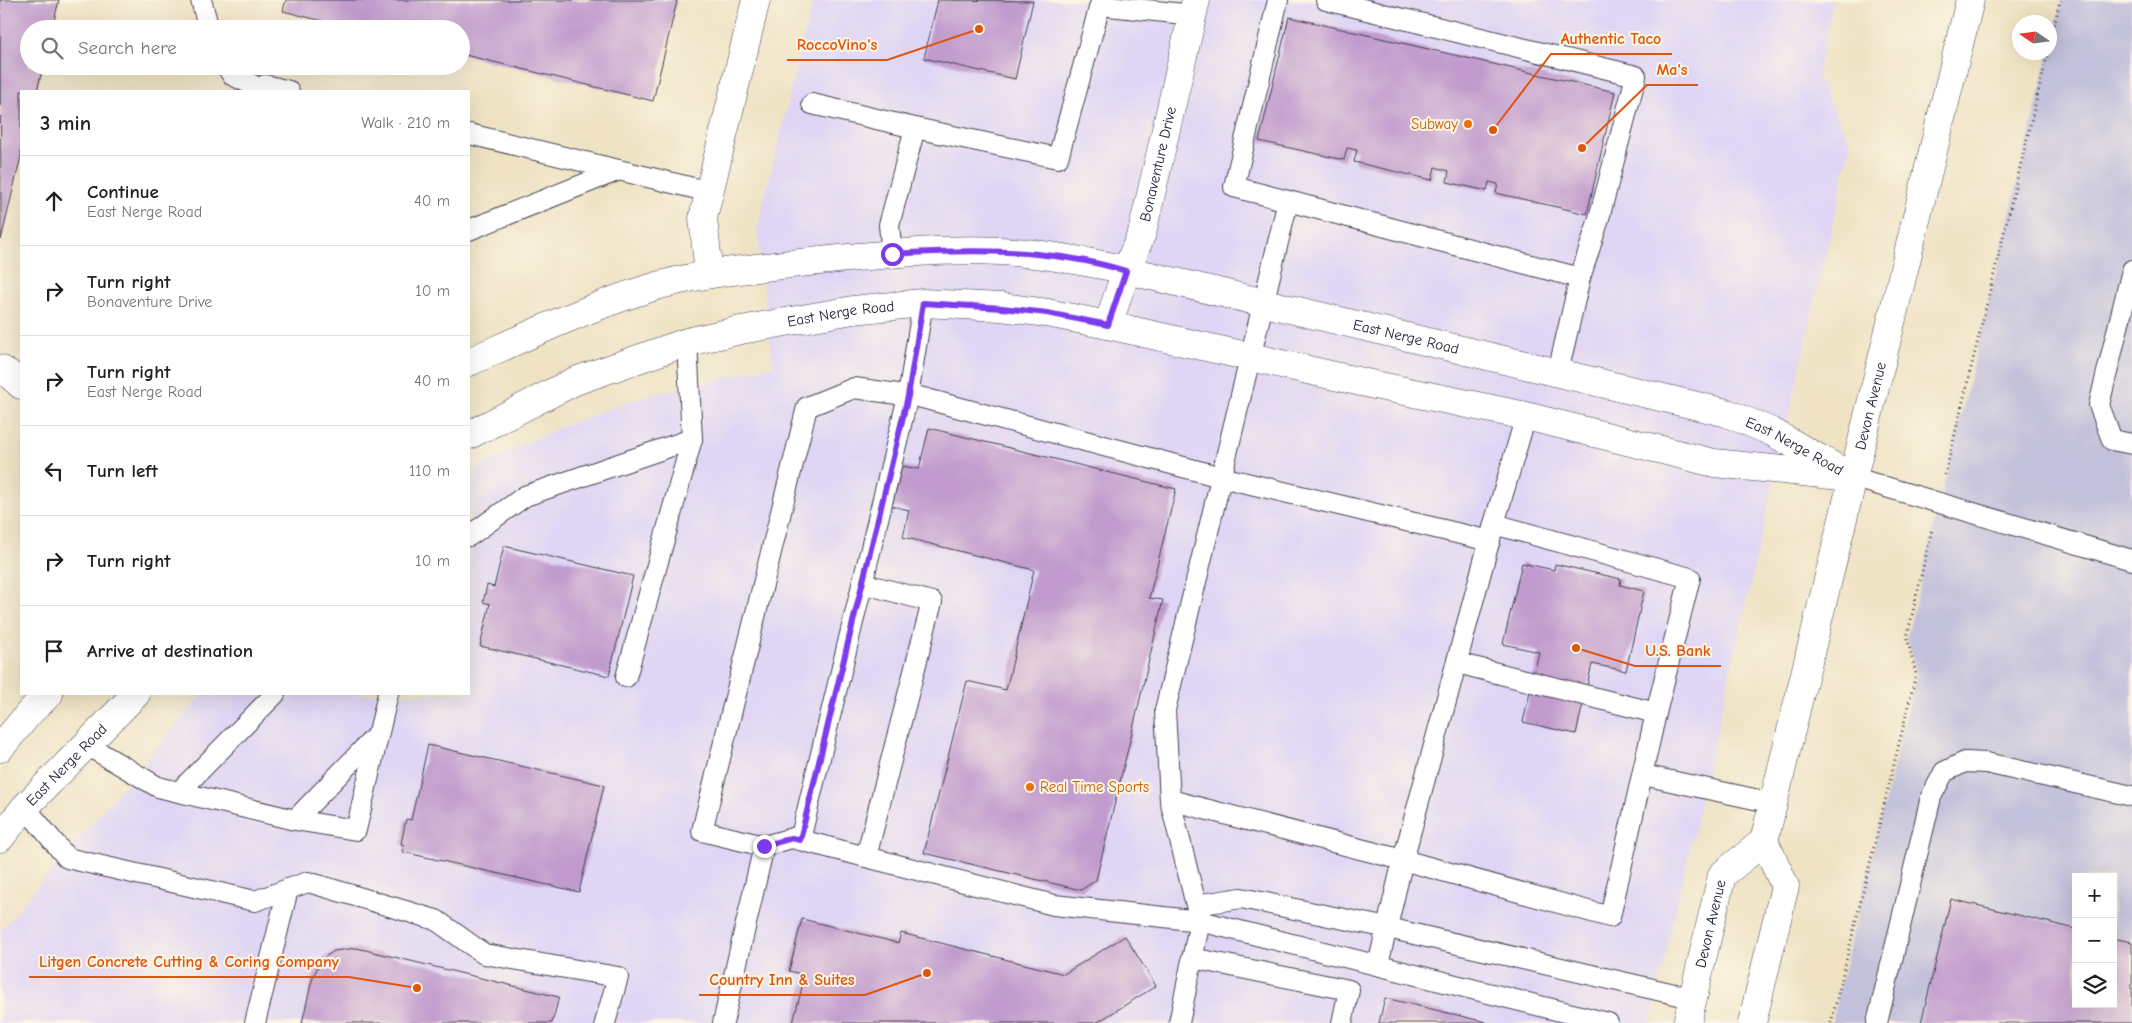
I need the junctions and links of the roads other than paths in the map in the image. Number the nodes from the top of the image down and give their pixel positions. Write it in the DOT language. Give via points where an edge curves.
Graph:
graph roads {
  1 [pos="201,0"];
  2 [pos="756,0"];
  3 [pos="1278,0"];
  4 [pos="1326,0"];
  5 [pos="1970,0"];
  6 [pos="1195,8"];
  7 [pos="207,20"];
  8 [pos="232,75"];
  9 [pos="261,90"];
  10 [pos="263,90"];
  11 [pos="285,90"];
  12 [pos="812,104"];
  13 [pos="915,128"];
  14 [pos="470,134"];
  15 [pos="619,170"];
  16 [pos="710,192"];
  17 [pos="1288,201"];
  18 [pos="470,230"];
  19 [pos="892,254"];
  20 [pos="2132,270"];
  21 [pos="1126,271"];
  22 [pos="709,274"];
  23 [pos="1580,278"];
  24 [pos="923,303"];
  25 [pos="1264,303"];
  26 [pos="1108,325"];
  27 [pos="687,342"];
  28 [pos="1250,357"];
  29 [pos="470,362"];
  30 [pos="0,369"];
  31 [pos="1558,372"];
  32 [pos="20,384"];
  33 [pos="908,396"];
  34 [pos="1526,416"];
  35 [pos="470,434"];
  36 [pos="692,439"];
  37 [pos="2132,444"];
  38 [pos="1221,477"];
  39 [pos="1852,477"];
  40 [pos="1492,532"];
  41 [pos="470,539"];
  42 [pos="2132,560"];
  43 [pos="862,583"];
  44 [pos="1457,663"];
  45 [pos="626,677"];
  46 [pos="48,695"];
  47 [pos="135,695"];
  48 [pos="274,695"];
  49 [pos="388,695"];
  50 [pos="1656,714"];
  51 [pos="377,735"];
  52 [pos="85,744"];
  53 [pos="0,748"];
  54 [pos="1643,775"];
  55 [pos="179,792"];
  56 [pos="2132,796"];
  57 [pos="1170,800"];
  58 [pos="1773,803"];
  59 [pos="25,807"];
  60 [pos="295,820"];
  61 [pos="0,838"];
  62 [pos="800,840"];
  63 [pos="1764,841"];
  64 [pos="764,846"];
  65 [pos="866,857"];
  66 [pos="1403,860"];
  67 [pos="288,889"];
  68 [pos="1198,913"];
  69 [pos="1388,928"];
  70 [pos="1192,958"];
  71 [pos="1378,965"];
  72 [pos="1689,1011"];
  73 [pos="1569,1018"];
  74 [pos="254,1023"];
  75 [pos="605,1023"];
  76 [pos="723,1023"];
  77 [pos="1179,1023"];
  78 [pos="1342,1023"];
  79 [pos="1608,1023"];
  80 [pos="1752,1023"];
  81 [pos="1877,1023"];
  1 -- 7 [label="lane"];
  2 -- 16 [label="main road"];
  3 -- 17 [label="lane" via="1234,187"];
  4 -- 23 [label="lane" via="1636,76"];
  5 -- 39 [label="main road, Devon Avenue"];
  6 -- 13 [label="lane" via="1100,5 1058,158"];
  6 -- 21 [label="main road, Bonaventure Drive" via="1142,233"];
  8 -- 9 [label="lane"];
  10 -- 11 [label="lane" via="264,85"];
  12 -- 13 [label="lane"];
  13 -- 19 [label="lane" via="889,225"];
  14 -- 15 [label="lane"];
  15 -- 16 [label="lane"];
  15 -- 18 [label="lane"];
  16 -- 22 [label="main road" via="703,218"];
  17 -- 23 [label="lane"];
  17 -- 25 [label="lane"];
  19 -- 21 [label="main road, East Nerge Road" via="1002,251 1051,256"];
  19 -- 22 [label="main road, East Nerge Road"];
  20 -- 37 [label="lane" via="2099,405 2112,440"];
  21 -- 25 [label="main road, East Nerge Road"];
  21 -- 26 [label="main road, Bonaventure Drive"];
  22 -- 29 [label="main road, East Nerge Road" via="648,289 555,324"];
  23 -- 31 [label="lane"];
  24 -- 26 [label="main road, East Nerge Road" via="1047,313"];
  24 -- 27 [label="main road, East Nerge Road" via="852,310"];
  24 -- 33 [label="lane"];
  25 -- 28 [label="lane"];
  25 -- 31 [label="main road, East Nerge Road"];
  26 -- 28 [label="main road, East Nerge Road"];
  27 -- 35 [label="main road, East Nerge Road" via="575,381"];
  27 -- 36 [label="lane"];
  28 -- 34 [label="main road, East Nerge Road"];
  28 -- 38 [label="lane"];
  30 -- 32 [label="main road"];
  31 -- 39 [label="main road, East Nerge Road" via="1726,413 1772,432"];
  33 -- 38 [label="lane"];
  33 -- 43 [label="lane"];
  33 -- 64 [label="lane" via="854,388 807,407 702,831"];
  34 -- 39 [label="main road, East Nerge Road" via="1714,464"];
  34 -- 40 [label="lane"];
  36 -- 41 [label="lane" via="525,496"];
  36 -- 45 [label="lane"];
  38 -- 40 [label="lane"];
  38 -- 57 [label="lane" via="1165,710"];
  39 -- 42 [label="lane"];
  39 -- 58 [label="main road, Devon Avenue"];
  40 -- 44 [label="lane"];
  40 -- 50 [label="lane" via="1690,578"];
  43 -- 62 [label="lane"];
  43 -- 65 [label="lane" via="932,602"];
  44 -- 50 [label="lane"];
  44 -- 66 [label="lane"];
  46 -- 53 [label="main road"];
  47 -- 52 [label="main road, East Nerge Road"];
  48 -- 55 [label="lane"];
  49 -- 51 [label="lane"];
  50 -- 54 [label="lane"];
  51 -- 60 [label="lane"];
  51 -- 60 [label="lane" via="356,830"];
  52 -- 55 [label="lane" via="158,788"];
  52 -- 59 [label="main road, East Nerge Road"];
  54 -- 58 [label="lane"];
  54 -- 66 [label="lane" via="1610,917"];
  55 -- 60 [label="lane"];
  56 -- 81 [label="lane" via="1986,763 1965,762 1944,772 1931,797"];
  57 -- 66 [label="lane"];
  57 -- 68 [label="lane"];
  58 -- 63 [label="main road, Devon Avenue"];
  59 -- 61 [label="main road, East Nerge Road"];
  59 -- 67 [label="lane" via="67,858 255,901"];
  62 -- 64 [label="lane" via="792,838"];
  62 -- 65 [label="lane"];
  63 -- 72 [label="main road, Devon Avenue" via="1722,875"];
  63 -- 80 [label="main road" via="1785,886"];
  64 -- 76 [label="lane"];
  65 -- 68 [label="lane" via="1054,905"];
  66 -- 69 [label="lane"];
  67 -- 74 [label="lane"];
  67 -- 75 [label="lane" via="308,882 436,920 484,954 618,977"];
  68 -- 69 [label="lane" via="1241,898"];
  68 -- 70 [label="lane"];
  68 -- 71 [label="lane"];
  69 -- 71 [label="lane"];
  69 -- 72 [label="lane"];
  70 -- 77 [label="lane"];
  70 -- 78 [label="lane" via="1349,990"];
  71 -- 73 [label="lane"];
  73 -- 79 [label="lane"];
}
